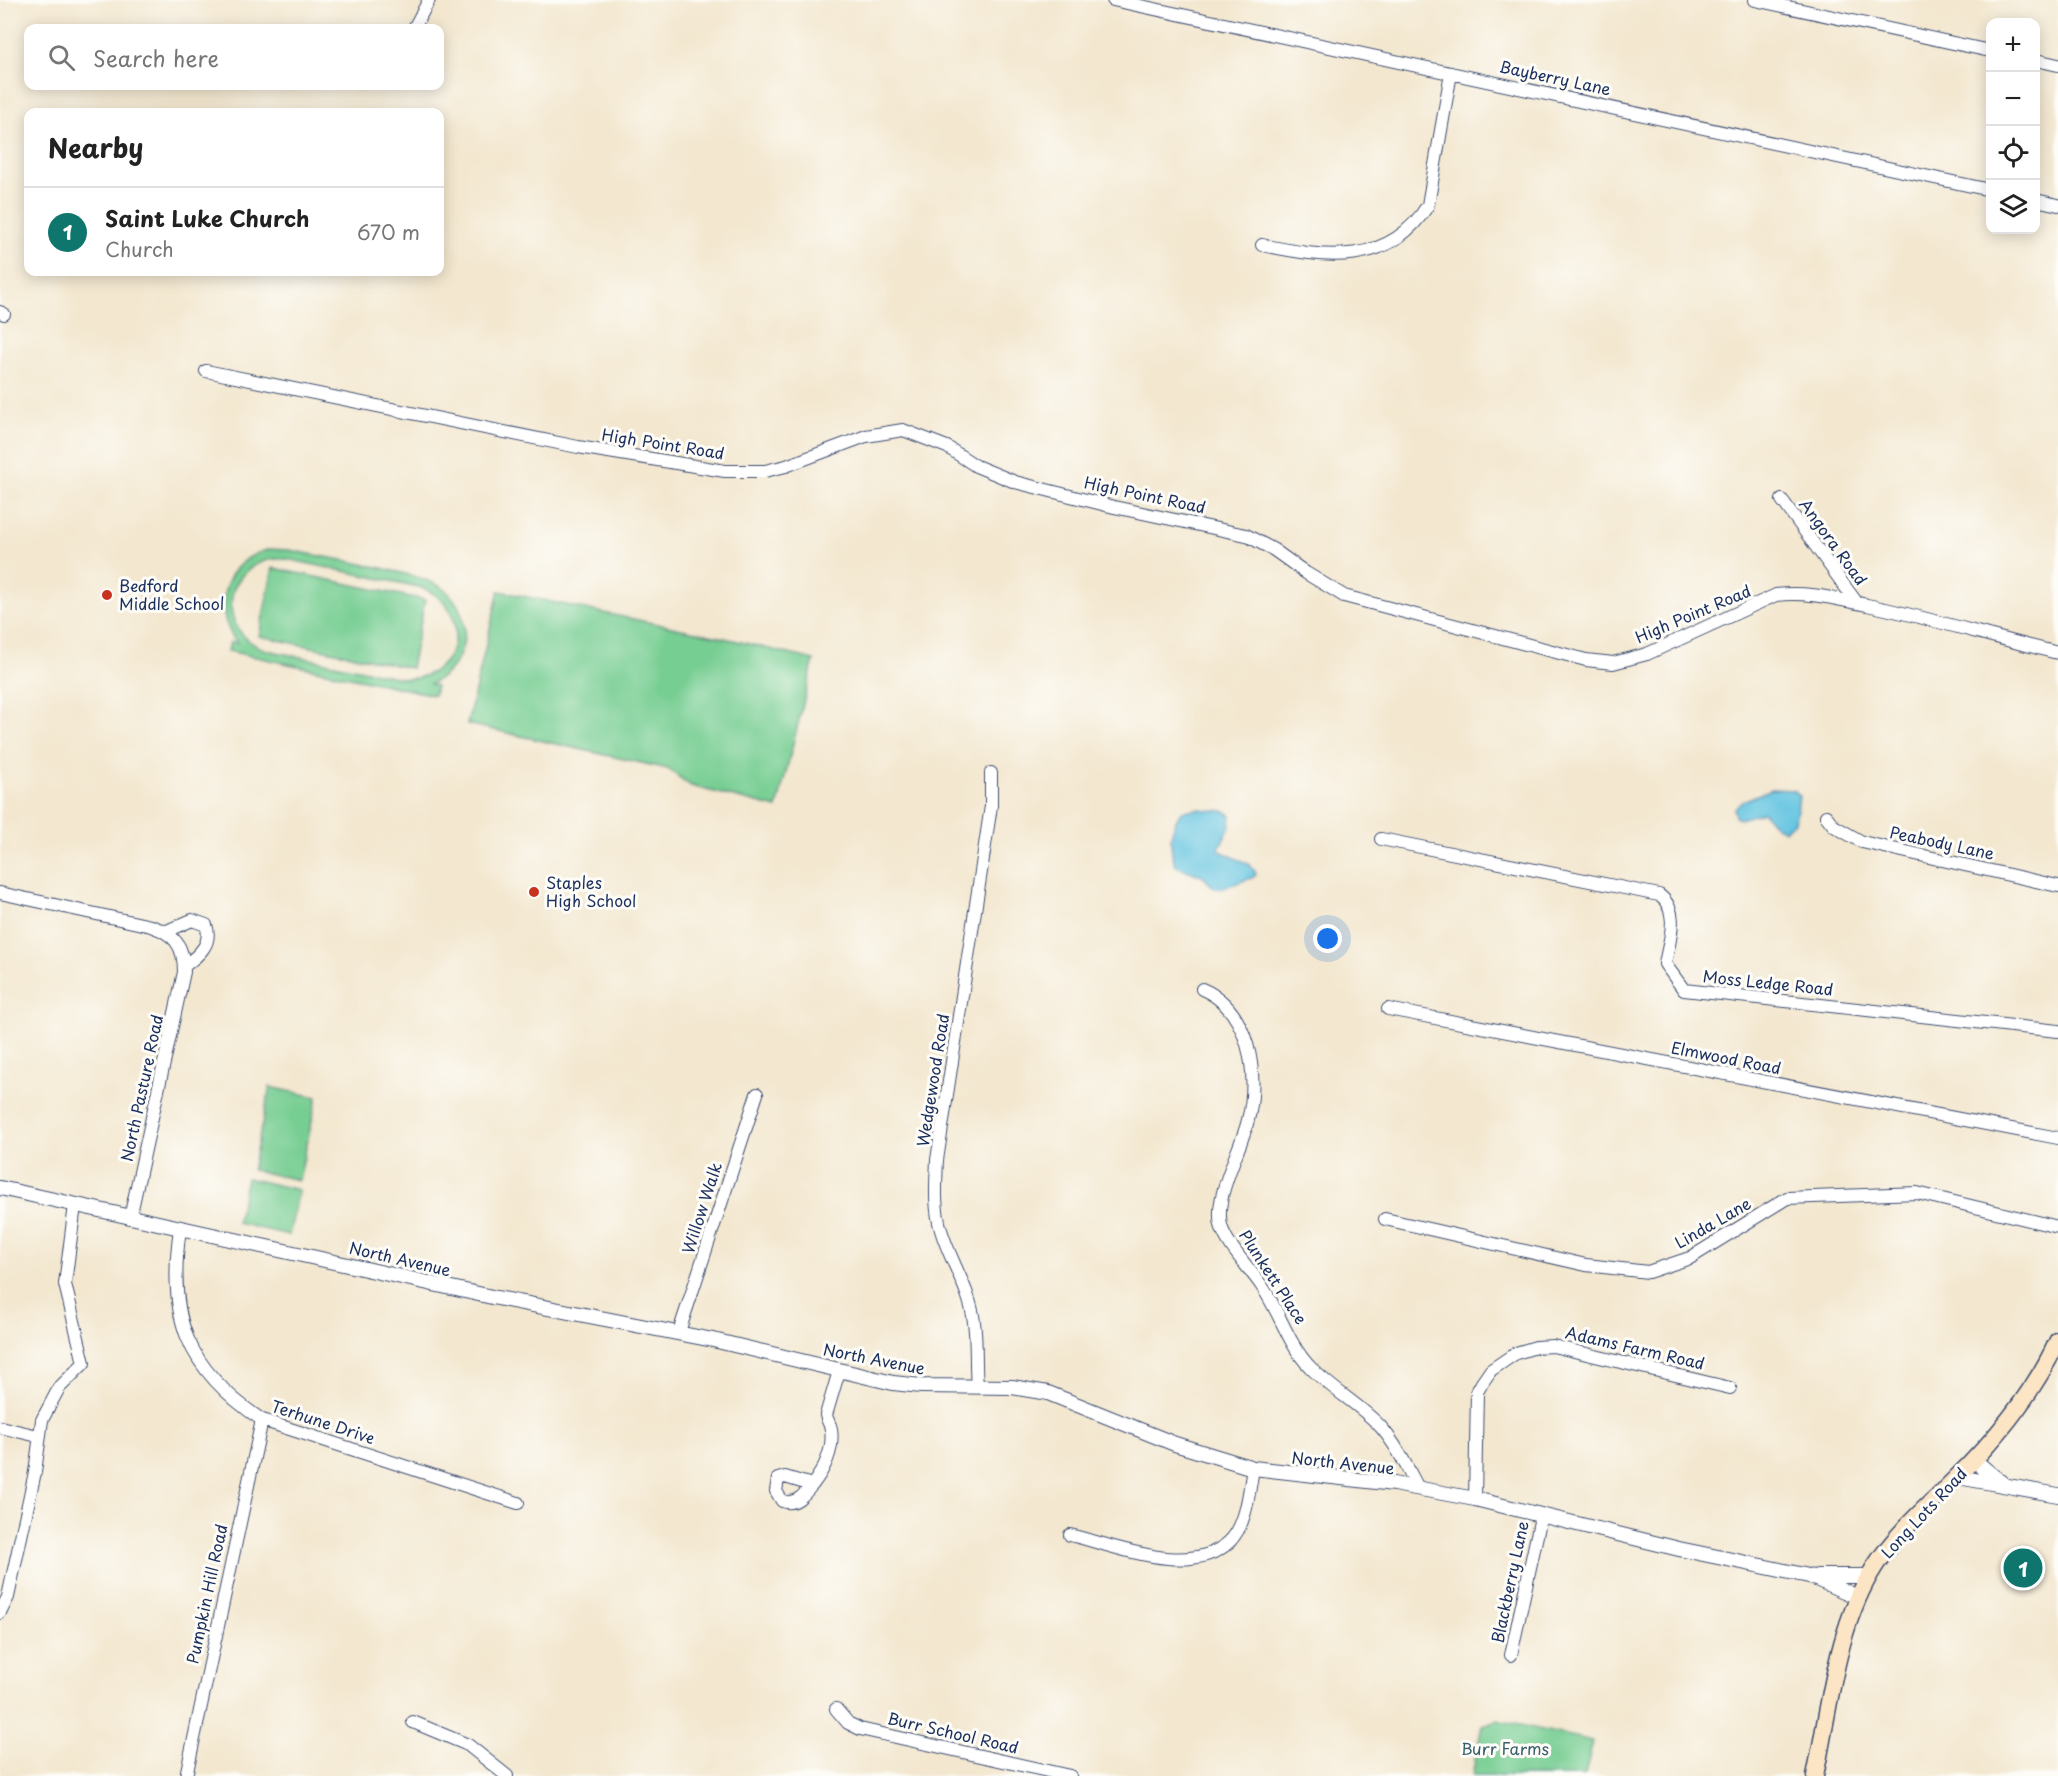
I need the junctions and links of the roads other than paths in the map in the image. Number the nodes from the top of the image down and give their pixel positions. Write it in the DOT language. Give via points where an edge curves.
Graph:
graph roads {
  1 [pos="429,0"];
  2 [pos="1113,0"];
  3 [pos="1755,0"];
  4 [pos="416,24"];
  5 [pos="1986,50"];
  6 [pos="2040,61"];
  7 [pos="2058,65"];
  8 [pos="1451,73"];
  9 [pos="1986,189"];
  10 [pos="2040,201"];
  11 [pos="2058,205"];
  12 [pos="1262,245"];
  13 [pos="206,370"];
  14 [pos="1782,500"];
  15 [pos="1857,603"];
  16 [pos="2058,653"];
  17 [pos="991,773"];
  18 [pos="1826,816"];
  19 [pos="1382,839"];
  20 [pos="2058,886"];
  21 [pos="0,893"];
  22 [pos="167,931"];
  23 [pos="184,966"];
  24 [pos="1203,989"];
  25 [pos="1388,1009"];
  26 [pos="2058,1031"];
  27 [pos="758,1094"];
  28 [pos="2058,1138"];
  29 [pos="0,1188"];
  30 [pos="75,1205"];
  31 [pos="130,1218"];
  32 [pos="1385,1219"];
  33 [pos="2058,1227"];
  34 [pos="180,1229"];
  35 [pos="679,1332"];
  36 [pos="2058,1340"];
  37 [pos="839,1371"];
  38 [pos="977,1387"];
  39 [pos="1730,1388"];
  40 [pos="262,1420"];
  41 [pos="0,1427"];
  42 [pos="38,1436"];
  43 [pos="1974,1460"];
  44 [pos="1253,1468"];
  45 [pos="1958,1477"];
  46 [pos="2003,1484"];
  47 [pos="812,1485"];
  48 [pos="1418,1488"];
  49 [pos="2058,1495"];
  50 [pos="1474,1499"];
  51 [pos="518,1503"];
  52 [pos="1541,1517"];
  53 [pos="1070,1535"];
  54 [pos="1809,1576"];
  55 [pos="1869,1576"];
  56 [pos="1858,1597"];
  57 [pos="0,1613"];
  58 [pos="1511,1655"];
  59 [pos="836,1710"];
  60 [pos="413,1722"];
  61 [pos="186,1776"];
  62 [pos="507,1776"];
  63 [pos="1070,1776"];
  64 [pos="1815,1776"];
  1 -- 4 [label="street"];
  2 -- 8 [label="street, Bayberry Lane"];
  3 -- 5 [label="street"];
  6 -- 7 [label="street"];
  8 -- 9 [label="street, Bayberry Lane"];
  8 -- 12 [label="street" via="1428,205 1417,224 1365,254 1296,252"];
  10 -- 11 [label="street"];
  13 -- 15 [label="street, High Point Road" via="578,447 725,471 765,471 866,436 903,430 947,447 976,466 1015,482 1246,535 1344,596 1586,660 1613,663 1647,654 1776,595 1811,593"];
  14 -- 15 [label="street, Angora Road"];
  15 -- 16 [label="street, High Point Road"];
  17 -- 38 [label="street, Wedgewood Road" via="991,806 936,1183 941,1229 963,1281 974,1321"];
  18 -- 20 [label="street, Peabody Lane" via="1834,826 1862,842"];
  19 -- 26 [label="street, Moss Ledge Road" via="1659,894 1669,904 1673,916 1665,964 1684,990"];
  21 -- 22 [label="street"];
  22 -- 23 [label="street" via="180,945"];
  22 -- 23 [label="street" via="192,920 206,925 207,940 202,951"];
  23 -- 31 [label="street, North Pasture Road"];
  24 -- 48 [label="street, Plunkett Place" via="1224,1001 1239,1024 1248,1042 1250,1063 1249,1118 1220,1204 1222,1227 1267,1293 1308,1366 1379,1426"];
  25 -- 28 [label="street, Elmwood Road"];
  27 -- 35 [label="street, Willow Walk"];
  29 -- 30 [label="street, North Avenue"];
  30 -- 31 [label="street, North Avenue"];
  30 -- 42 [label="street" via="66,1284 84,1363 48,1405"];
  31 -- 34 [label="street, North Avenue"];
  32 -- 33 [label="street, Linda Lane" via="1586,1265 1648,1272 1690,1258 1787,1198 1917,1193"];
  34 -- 35 [label="street, North Avenue" via="584,1316"];
  34 -- 40 [label="street, Terhune Drive" via="174,1273 176,1305 190,1345 223,1390"];
  35 -- 37 [label="street, North Avenue"];
  36 -- 43 [label="main road, Long Lots Road" via="2020,1406"];
  37 -- 38 [label="street, North Avenue" via="921,1386"];
  37 -- 47 [label="street" via="826,1415 831,1444"];
  38 -- 44 [label="street, North Avenue" via="1048,1393 1175,1444"];
  39 -- 50 [label="street, Adams Farm Road" via="1553,1346 1516,1353 1491,1370 1478,1392"];
  40 -- 51 [label="street, Terhune Drive"];
  40 -- 61 [label="street, Pumpkin Hill Road"];
  41 -- 42 [label="street"];
  42 -- 57 [label="street" via="8,1597"];
  43 -- 45 [label="main road, Long Lots Road"];
  43 -- 46 [label="street"];
  44 -- 48 [label="street, North Avenue"];
  44 -- 53 [label="street" via="1240,1525 1230,1541 1206,1557 1182,1561"];
  45 -- 46 [label="street"];
  45 -- 55 [label="main road, Long Lots Road" via="1892,1541"];
  46 -- 49 [label="street"];
  48 -- 50 [label="street, North Avenue"];
  50 -- 52 [label="street, North Avenue"];
  52 -- 54 [label="street, North Avenue"];
  52 -- 58 [label="street, Blackberry Lane"];
  54 -- 55 [label="street, North Avenue"];
  54 -- 56 [label="street, North Avenue"];
  55 -- 56 [label="main road, Long Lots Road"];
  56 -- 64 [label="main road, Long Lots Road" via="1842,1644"];
  59 -- 63 [label="street, Burr School Road" via="860,1729"];
  60 -- 62 [label="street" via="468,1745"];
}
